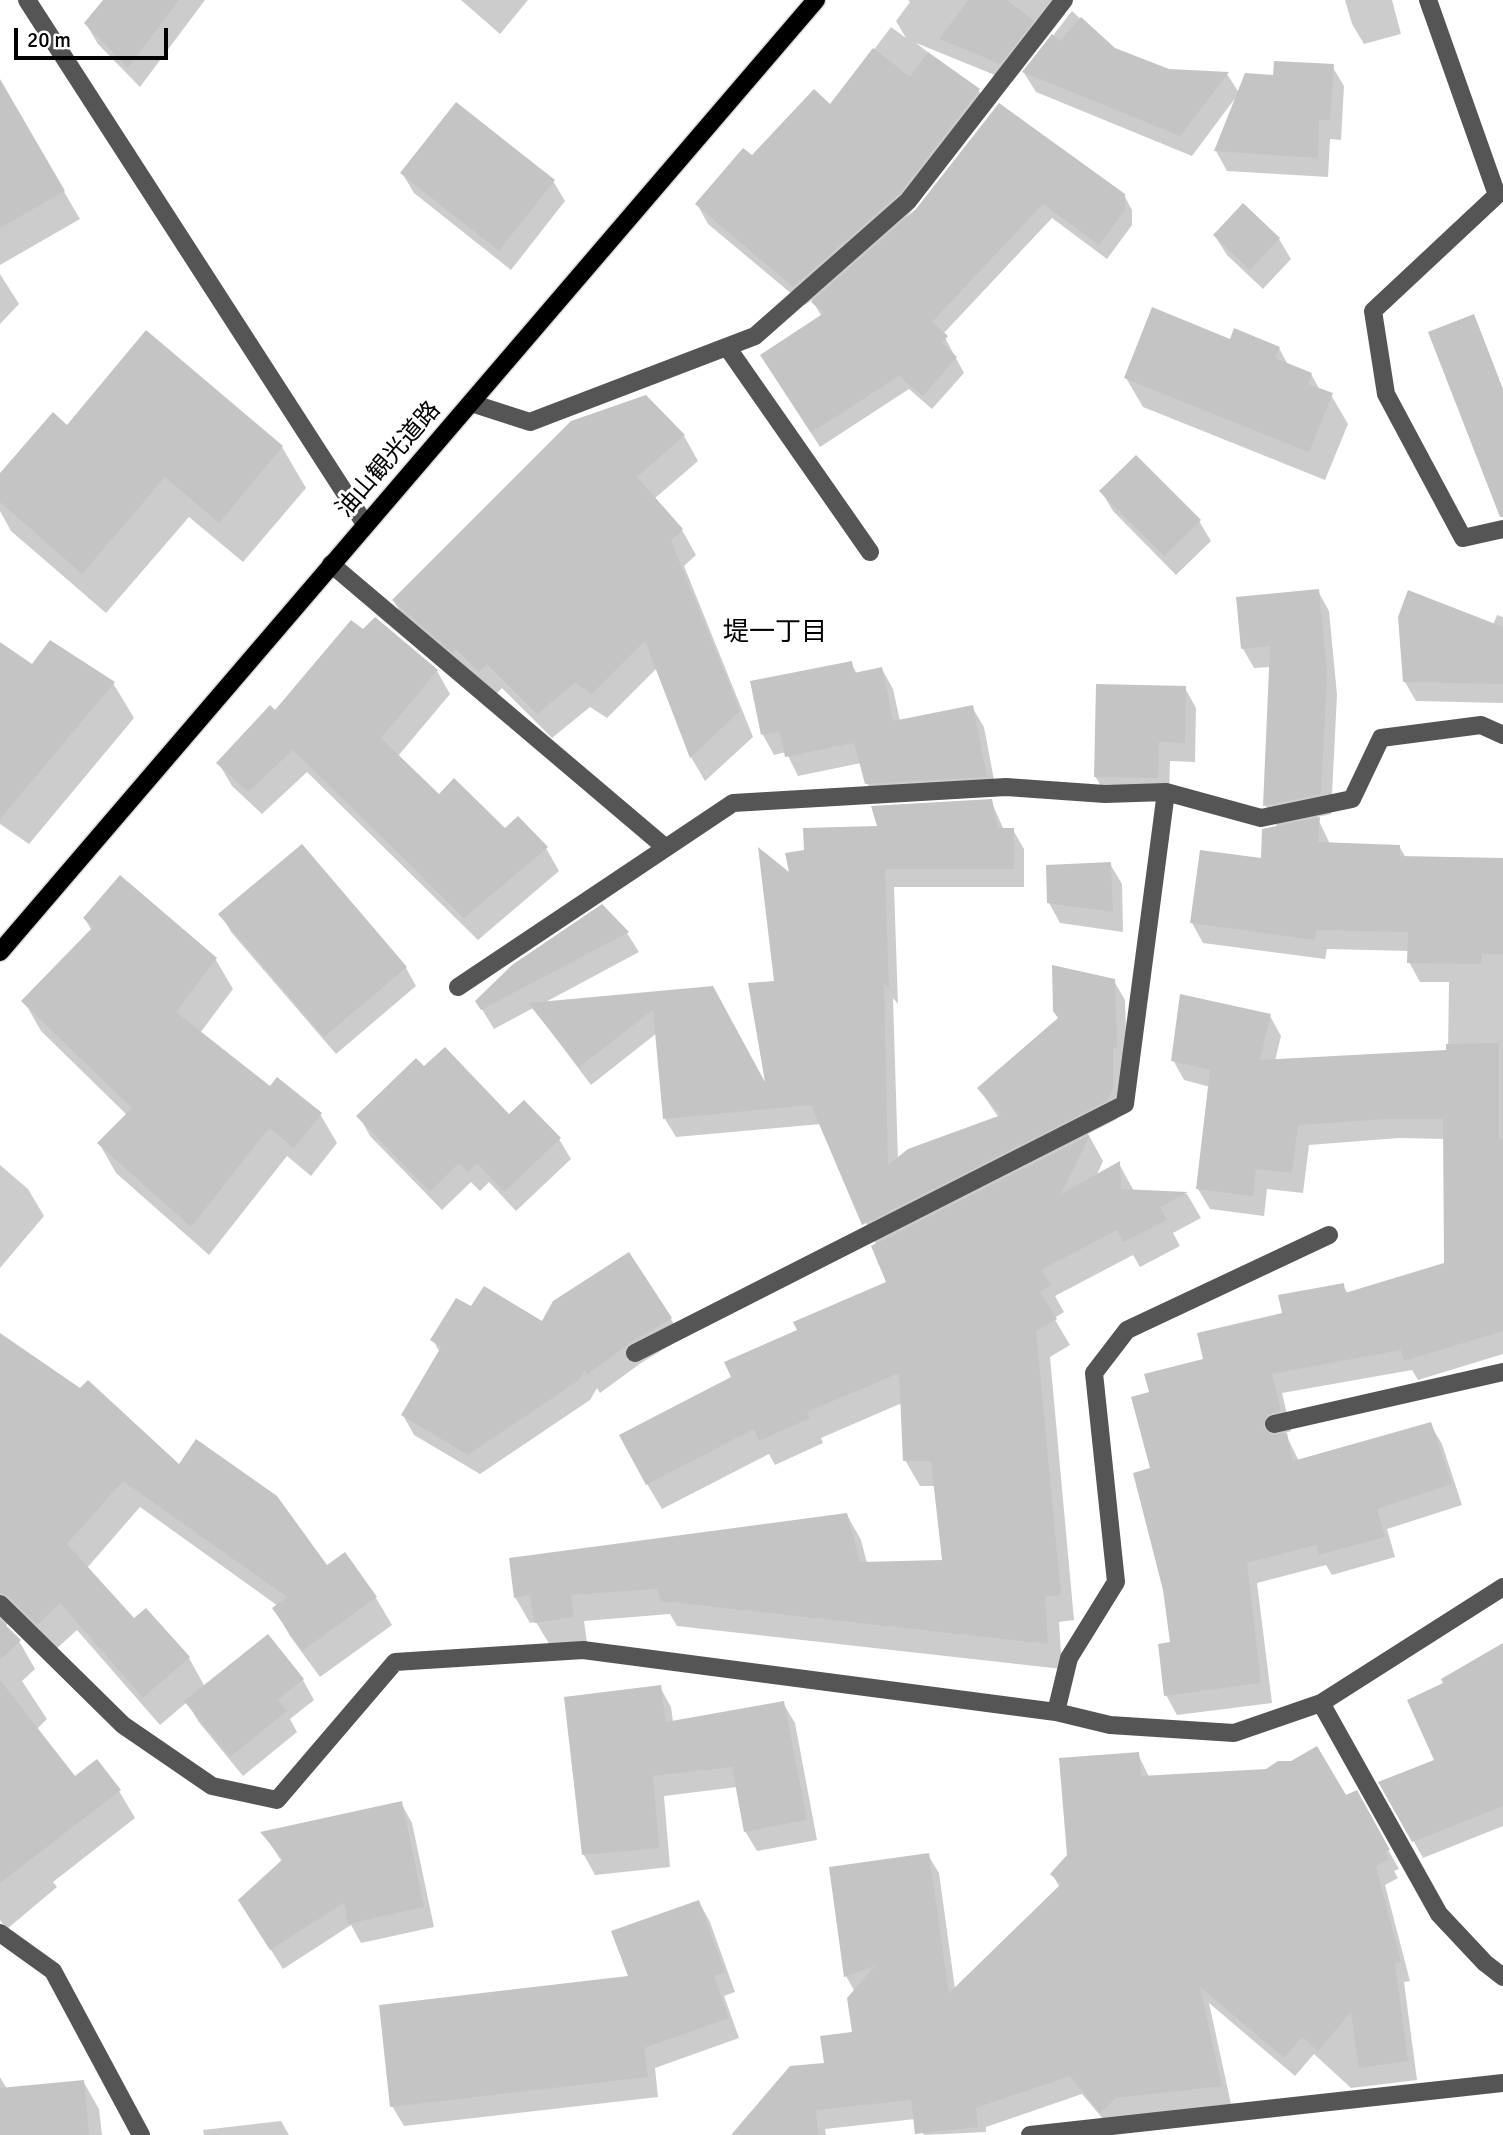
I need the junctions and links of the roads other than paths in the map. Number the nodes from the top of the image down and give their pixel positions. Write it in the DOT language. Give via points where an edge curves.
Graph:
graph roads {
  1 [pos="27,0"];
  2 [pos="816,0"];
  3 [pos="1063,0"];
  4 [pos="1428,0"];
  5 [pos="727,347"];
  6 [pos="471,403"];
  7 [pos="366,524"];
  8 [pos="1503,529"];
  9 [pos="870,552"];
  10 [pos="331,564"];
  11 [pos="1503,735"];
  12 [pos="1166,792"];
  13 [pos="666,848"];
  14 [pos="0,952"];
  15 [pos="458,987"];
  16 [pos="1329,1235"];
  17 [pos="635,1353"];
  18 [pos="1503,1372"];
  19 [pos="1274,1423"];
  20 [pos="1503,1587"];
  21 [pos="0,1604"];
  22 [pos="1321,1703"];
  23 [pos="1056,1712"];
  24 [pos="0,1933"];
  25 [pos="1503,1977"];
  26 [pos="1503,2083"];
  27 [pos="1162,2128"];
  28 [pos="141,2135"];
  29 [pos="1030,2135"];
  1 -- 7 [label="street"];
  2 -- 6 [label="main road, 油山観光道路"];
  3 -- 5 [label="street" via="908,201 755,336"];
  4 -- 8 [label="street" via="1497,195 1373,311 1386,394 1463,538"];
  5 -- 6 [label="street" via="530,422"];
  5 -- 9 [label="street"];
  6 -- 7 [label="main road, 油山観光道路"];
  7 -- 10 [label="main road, 油山観光道路"];
  10 -- 13 [label="street"];
  10 -- 14 [label="main road, 油山観光道路"];
  11 -- 12 [label="street" via="1481,725 1381,738 1352,799 1261,818"];
  12 -- 13 [label="street" via="1105,794 1006,787 733,803"];
  12 -- 17 [label="street" via="1125,1104"];
  13 -- 15 [label="street"];
  16 -- 23 [label="street" via="1128,1330 1094,1373 1116,1582 1069,1658"];
  18 -- 19 [label="street"];
  20 -- 22 [label="street"];
  21 -- 23 [label="street" via="123,1725 212,1786 277,1800 395,1662 583,1650"];
  22 -- 23 [label="street" via="1234,1733 1110,1726"];
  22 -- 25 [label="street" via="1439,1914"];
  24 -- 28 [label="street" via="54,1971"];
  26 -- 27 [label="street"];
  27 -- 29 [label="street"];
}
